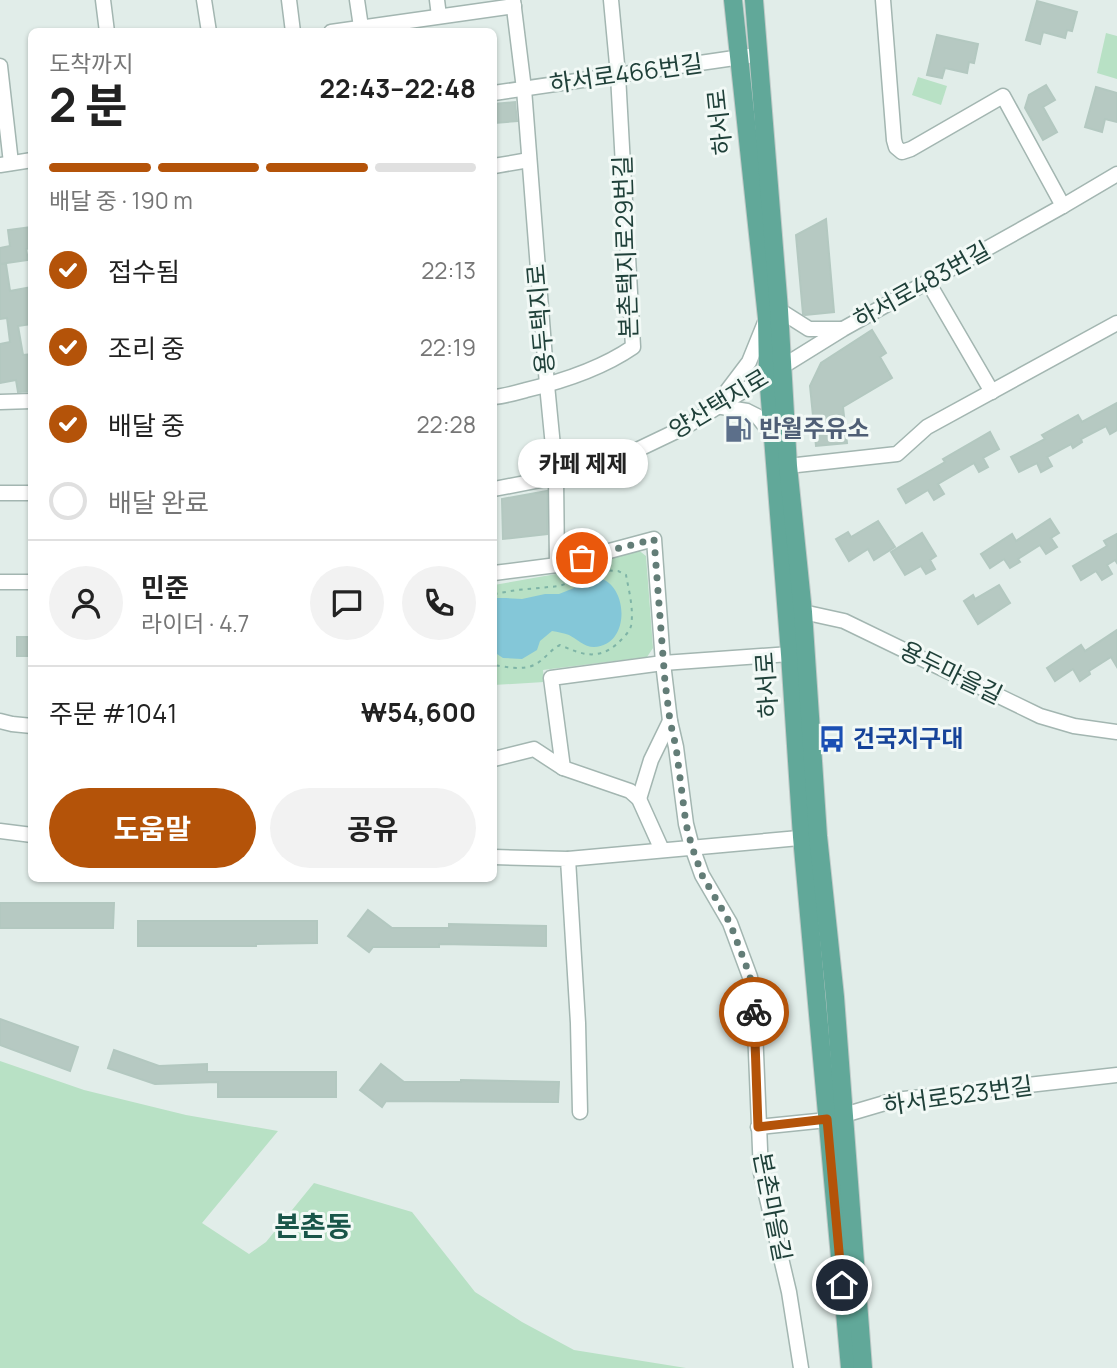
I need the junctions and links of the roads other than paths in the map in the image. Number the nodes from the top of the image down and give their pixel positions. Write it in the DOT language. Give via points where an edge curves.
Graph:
graph roads {
  1 [pos="103,0"];
  2 [pos="204,0"];
  3 [pos="289,0"];
  4 [pos="357,0"];
  5 [pos="437,0"];
  6 [pos="611,0"];
  7 [pos="733,0"];
  8 [pos="754,0"];
  9 [pos="883,0"];
  10 [pos="514,3"];
  11 [pos="439,16"];
  12 [pos="361,27"];
  13 [pos="106,28"];
  14 [pos="208,28"];
  15 [pos="292,28"];
  16 [pos="355,28"];
  17 [pos="759,55"];
  18 [pos="738,57"];
  19 [pos="0,66"];
  20 [pos="618,75"];
  21 [pos="524,89"];
  22 [pos="497,93"];
  23 [pos="528,160"];
  24 [pos="28,161"];
  25 [pos="5,164"];
  26 [pos="497,165"];
  27 [pos="1117,174"];
  28 [pos="1063,206"];
  29 [pos="928,282"];
  30 [pos="773,314"];
  31 [pos="1117,323"];
  32 [pos="843,329"];
  33 [pos="775,369"];
  34 [pos="547,385"];
  35 [pos="992,392"];
  36 [pos="497,396"];
  37 [pos="28,401"];
  38 [pos="0,402"];
  39 [pos="716,406"];
  40 [pos="773,436"];
  41 [pos="788,466"];
  42 [pos="556,477"];
  43 [pos="497,488"];
  44 [pos="0,493"];
  45 [pos="28,493"];
  46 [pos="557,565"];
  47 [pos="497,573"];
  48 [pos="0,582"];
  49 [pos="28,582"];
  50 [pos="795,612"];
  51 [pos="790,654"];
  52 [pos="663,663"];
  53 [pos="0,721"];
  54 [pos="670,721"];
  55 [pos="28,726"];
  56 [pos="1117,732"];
  57 [pos="497,758"];
  58 [pos="563,768"];
  59 [pos="639,799"];
  60 [pos="0,831"];
  61 [pos="28,834"];
  62 [pos="810,837"];
  63 [pos="692,847"];
  64 [pos="662,850"];
  65 [pos="497,857"];
  66 [pos="568,859"];
  67 [pos="1117,1075"];
  68 [pos="580,1112"];
  69 [pos="836,1118"];
  70 [pos="758,1127"];
  71 [pos="801,1368"];
  72 [pos="850,1368"];
  73 [pos="863,1368"];
  1 -- 13 [label="street"];
  2 -- 14 [label="street"];
  3 -- 15 [label="street"];
  4 -- 12 [label="street"];
  5 -- 11 [label="street"];
  6 -- 20 [label="street, 본촌택지로29번길"];
  7 -- 18 [label="main road, 하서로"];
  8 -- 17 [label="main road, 하서로"];
  9 -- 28 [label="street" via="896,147 902,152 911,149 1003,96"];
  10 -- 11 [label="street, 용두택지로"];
  10 -- 21 [label="street, 용두택지로"];
  11 -- 12 [label="street, 용두택지로"];
  12 -- 16 [label="street, 용두택지로"];
  17 -- 18 [label="street, 하서로466번길"];
  17 -- 30 [label="main road, 하서로"];
  18 -- 20 [label="street, 하서로466번길"];
  18 -- 30 [label="main road, 하서로"];
  19 -- 25 [label="street"];
  20 -- 21 [label="street, 하서로466번길"];
  20 -- 34 [label="street, 본촌택지로29번길" via="633,347 590,370"];
  21 -- 22 [label="street, 하서로466번길"];
  21 -- 23 [label="street, 용두택지로"];
  23 -- 26 [label="street"];
  23 -- 34 [label="street, 용두택지로"];
  24 -- 25 [label="street"];
  27 -- 28 [label="street, 하서로483번길"];
  28 -- 29 [label="street, 하서로483번길"];
  29 -- 32 [label="street, 하서로483번길"];
  29 -- 35 [label="street"];
  30 -- 32 [label="street" via="809,329"];
  30 -- 33 [label="main road, 하서로"];
  30 -- 39 [label="street" via="748,362"];
  31 -- 35 [label="street"];
  32 -- 33 [label="street, 하서로483번길"];
  33 -- 39 [label="street, 양산택지로"];
  33 -- 40 [label="main road, 하서로"];
  33 -- 41 [label="main road, 하서로"];
  34 -- 36 [label="street, 본촌택지로29번길"];
  34 -- 42 [label="street, 용두택지로"];
  35 -- 41 [label="street" via="928,427 897,454"];
  37 -- 38 [label="street"];
  39 -- 40 [label="street" via="757,416"];
  39 -- 42 [label="street, 양산택지로" via="639,449"];
  40 -- 50 [label="main road, 하서로"];
  41 -- 50 [label="main road, 하서로"];
  42 -- 43 [label="street, 양산택지로"];
  42 -- 46 [label="street, 용두택지로"];
  44 -- 45 [label="street"];
  46 -- 47 [label="street"];
  46 -- 52 [label="street, 본촌마을길" via="654,539"];
  48 -- 49 [label="street"];
  50 -- 51 [label="main road, 하서로"];
  50 -- 56 [label="street, 용두마을길" via="844,621 1040,716"];
  50 -- 62 [label="main road, 하서로"];
  51 -- 52 [label="street"];
  51 -- 62 [label="main road, 하서로"];
  52 -- 54 [label="street, 본촌마을길"];
  52 -- 58 [label="street" via="551,678"];
  53 -- 55 [label="street"];
  54 -- 59 [label="street"];
  54 -- 63 [label="street, 본촌마을길"];
  57 -- 58 [label="street" via="534,749"];
  58 -- 59 [label="street" via="630,791"];
  59 -- 64 [label="street"];
  60 -- 61 [label="street"];
  62 -- 63 [label="street"];
  62 -- 69 [label="main road, 하서로" via="835,996"];
  63 -- 64 [label="street"];
  63 -- 70 [label="street, 본촌마을길" via="750,976"];
  64 -- 66 [label="street"];
  65 -- 66 [label="street"];
  66 -- 68 [label="street"];
  67 -- 69 [label="street, 하서로523번길" via="895,1100"];
  69 -- 70 [label="street, 하서로523번길"];
  69 -- 72 [label="main road, 하서로"];
  69 -- 73 [label="main road, 하서로"];
  70 -- 71 [label="street, 본촌마을길" via="761,1173 789,1292"];
}
